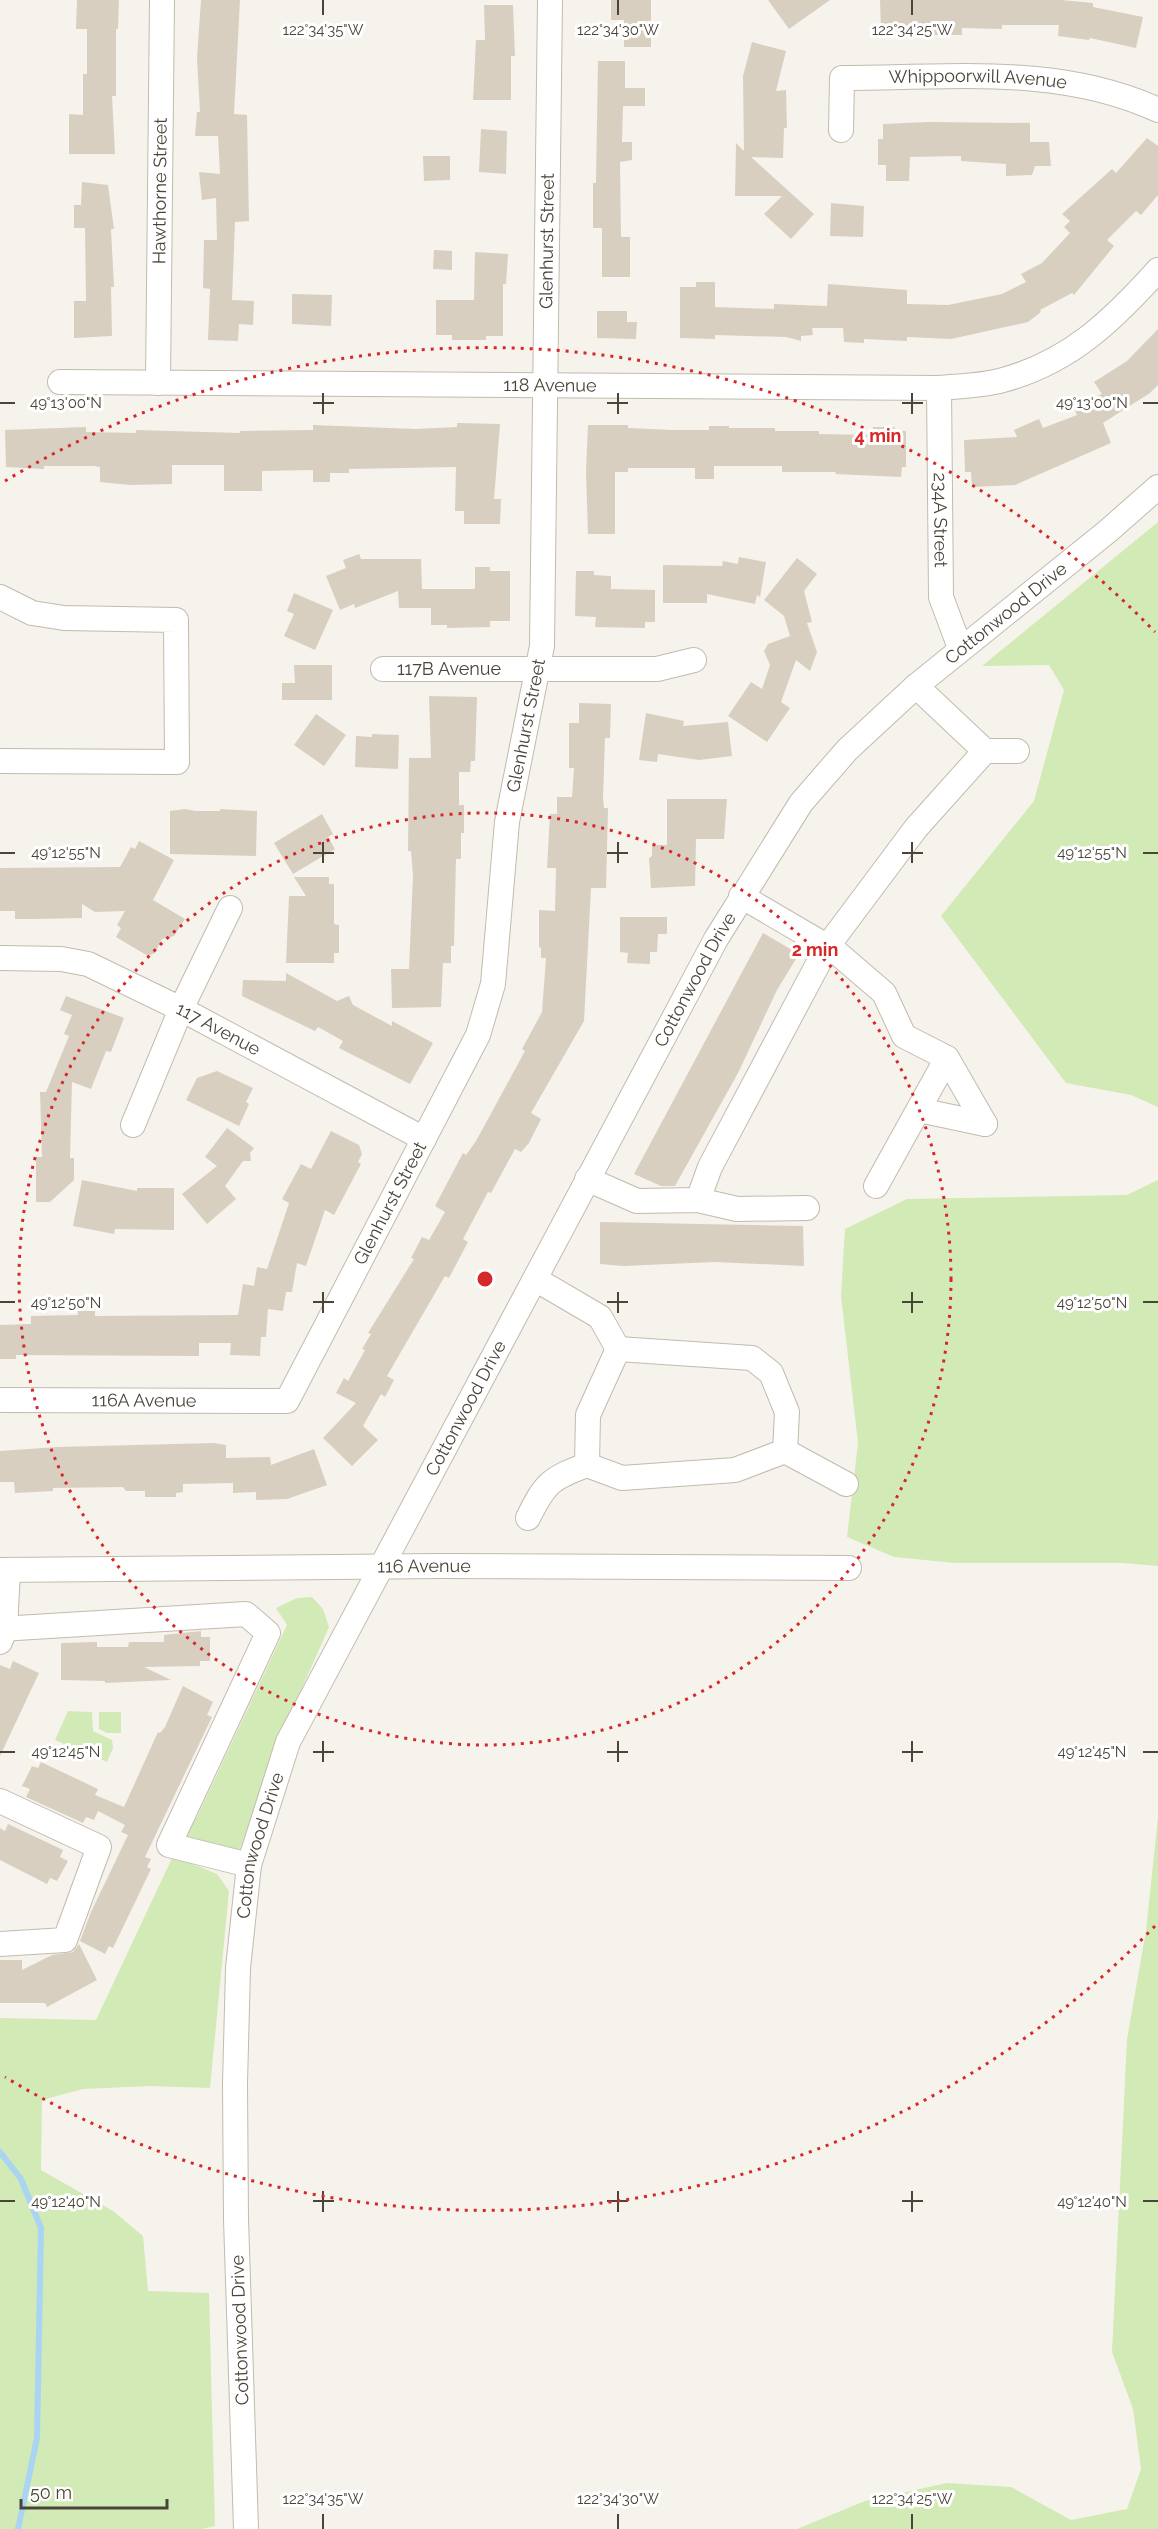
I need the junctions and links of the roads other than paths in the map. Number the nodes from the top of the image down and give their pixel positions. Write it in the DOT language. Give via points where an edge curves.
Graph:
graph roads {
  1 [pos="162,0"];
  2 [pos="550,0"];
  3 [pos="1158,110"];
  4 [pos="841,130"];
  5 [pos="1158,270"];
  6 [pos="60,382"];
  7 [pos="158,383"];
  8 [pos="545,384"];
  9 [pos="939,388"];
  10 [pos="1158,487"];
  11 [pos="0,597"];
  12 [pos="960,648"];
  13 [pos="694,660"];
  14 [pos="382,669"];
  15 [pos="538,670"];
  16 [pos="916,686"];
  17 [pos="985,751"];
  18 [pos="1017,751"];
  19 [pos="0,761"];
  20 [pos="741,896"];
  21 [pos="230,908"];
  22 [pos="827,946"];
  23 [pos="0,958"];
  24 [pos="181,1009"];
  25 [pos="947,1058"];
  26 [pos="919,1110"];
  27 [pos="133,1125"];
  28 [pos="424,1139"];
  29 [pos="587,1179"];
  30 [pos="876,1186"];
  31 [pos="698,1200"];
  32 [pos="807,1208"];
  33 [pos="535,1279"];
  34 [pos="618,1349"];
  35 [pos="0,1400"];
  36 [pos="287,1401"];
  37 [pos="785,1452"];
  38 [pos="587,1465"];
  39 [pos="846,1484"];
  40 [pos="528,1518"];
  41 [pos="380,1566"];
  42 [pos="849,1568"];
  43 [pos="4,1570"];
  44 [pos="2,1634"];
  45 [pos="0,1801"];
  46 [pos="249,1864"];
  47 [pos="0,1944"];
  48 [pos="246,2529"];
  1 -- 7 [label="street, Hawthorne Street"];
  2 -- 8 [label="street, Glenhurst Street"];
  3 -- 4 [label="street, Whippoorwill Avenue" via="1095,87 1050,79 842,78"];
  5 -- 9 [label="street, 118 Avenue" via="1097,333 1038,368 1001,381"];
  6 -- 7 [label="street, 118 Avenue"];
  7 -- 8 [label="street, 118 Avenue"];
  8 -- 9 [label="street, 118 Avenue"];
  8 -- 15 [label="street, Glenhurst Street" via="542,645"];
  9 -- 12 [label="street, 234A Street" via="941,597"];
  10 -- 12 [label="street, Cottonwood Drive"];
  11 -- 19 [label="street" via="32,614 176,620 177,762"];
  12 -- 16 [label="street, Cottonwood Drive"];
  13 -- 15 [label="street, 117B Avenue" via="657,669"];
  14 -- 15 [label="street, 117B Avenue"];
  15 -- 28 [label="street, Glenhurst Street" via="507,822 493,984 477,1035"];
  16 -- 17 [label="street"];
  16 -- 20 [label="street, Cottonwood Drive" via="864,733 815,786"];
  17 -- 18 [label="street"];
  17 -- 22 [label="street" via="916,828"];
  20 -- 22 [label="street"];
  20 -- 29 [label="street, Cottonwood Drive"];
  21 -- 24 [label="street"];
  22 -- 25 [label="street" via="884,993 904,1036"];
  22 -- 31 [label="street" via="710,1167"];
  23 -- 24 [label="street, 117 Avenue" via="61,959 88,964"];
  24 -- 27 [label="street"];
  24 -- 28 [label="street, 117 Avenue"];
  25 -- 26 [label="street"];
  25 -- 26 [label="street" via="985,1124"];
  26 -- 30 [label="street"];
  28 -- 36 [label="street, Glenhurst Street"];
  29 -- 31 [label="street" via="637,1201"];
  29 -- 33 [label="street, Cottonwood Drive"];
  31 -- 32 [label="street" via="737,1209"];
  33 -- 34 [label="street" via="600,1317"];
  33 -- 41 [label="street, Cottonwood Drive"];
  34 -- 37 [label="street" via="752,1358 771,1373 787,1412"];
  34 -- 38 [label="street" via="588,1415"];
  35 -- 36 [label="street, 116A Avenue"];
  37 -- 38 [label="street" via="735,1470 622,1478"];
  37 -- 39 [label="street"];
  38 -- 40 [label="street" via="560,1474 541,1491"];
  41 -- 42 [label="street, 116 Avenue"];
  41 -- 43 [label="street, 116 Avenue"];
  41 -- 46 [label="street, Cottonwood Drive" via="288,1742"];
  43 -- 44 [label="street"];
  44 -- 46 [label="street" via="246,1614 268,1633 169,1845"];
  45 -- 47 [label="street" via="99,1847 65,1940"];
  46 -- 48 [label="street, Cottonwood Drive" via="238,1968 235,2084"];
}
